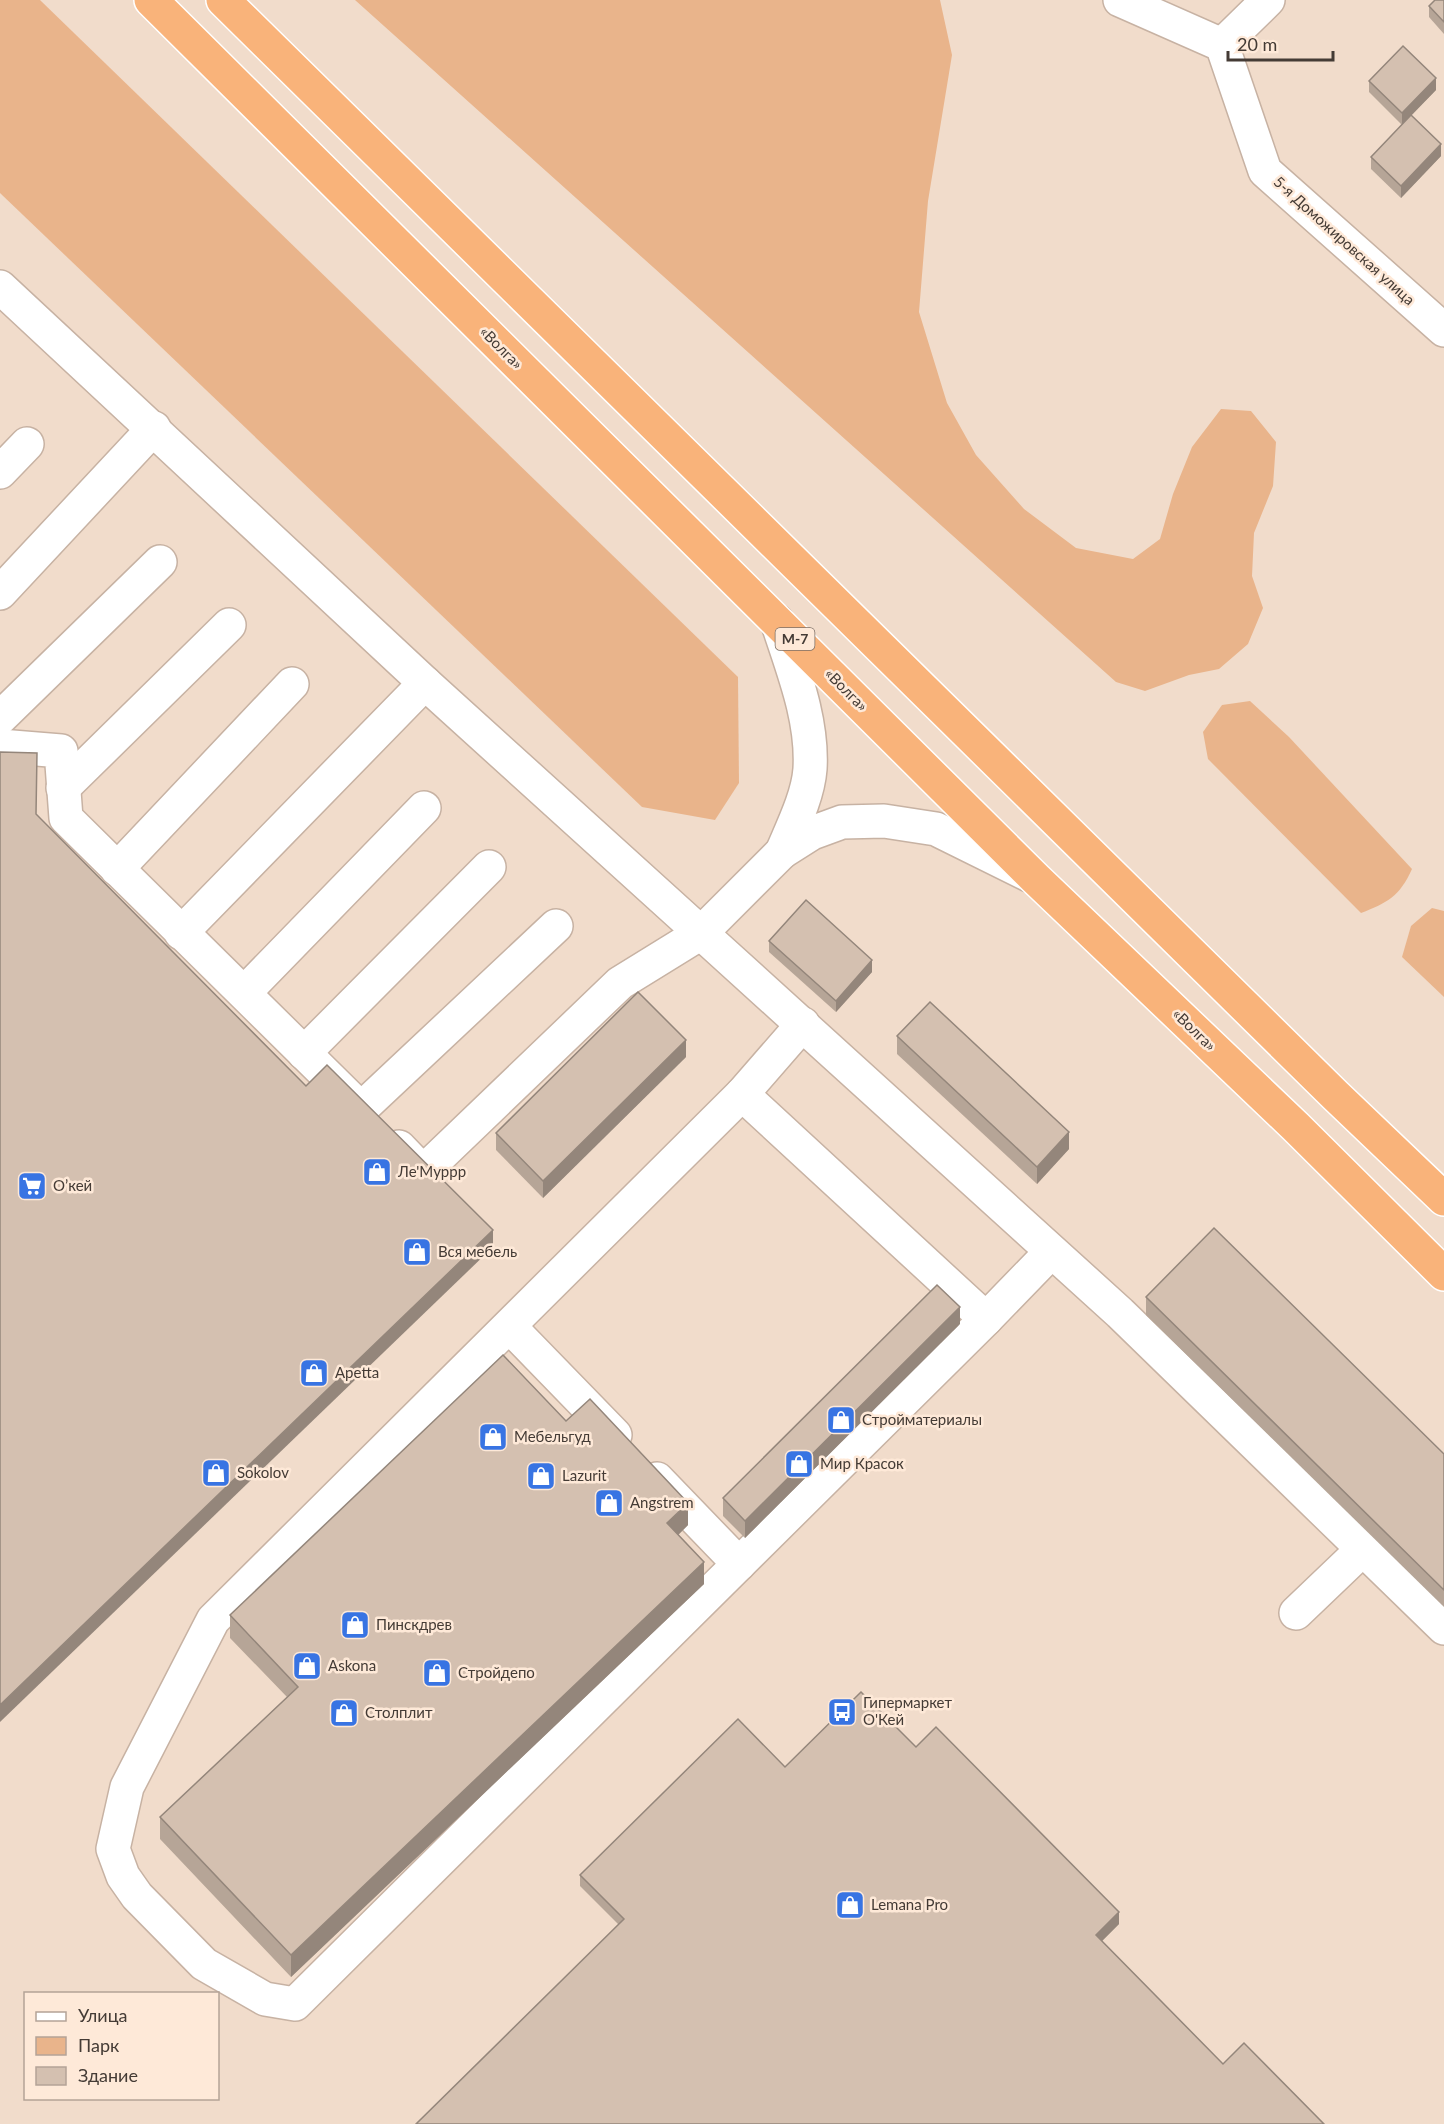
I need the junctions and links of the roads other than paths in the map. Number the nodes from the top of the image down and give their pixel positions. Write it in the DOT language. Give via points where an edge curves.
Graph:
graph roads {
  1 [pos="151,0"];
  2 [pos="223,0"];
  3 [pos="1120,0"];
  4 [pos="1268,0"];
  5 [pos="1222,45"];
  6 [pos="0,287"];
  7 [pos="1444,330"];
  8 [pos="153,428"];
  9 [pos="27,444"];
  10 [pos="0,472"];
  11 [pos="160,562"];
  12 [pos="0,593"];
  13 [pos="777,621"];
  14 [pos="229,625"];
  15 [pos="425,683"];
  16 [pos="292,684"];
  17 [pos="2,711"];
  18 [pos="0,746"];
  19 [pos="92,760"];
  20 [pos="63,788"];
  21 [pos="424,808"];
  22 [pos="783,852"];
  23 [pos="489,867"];
  24 [pos="117,868"];
  25 [pos="1036,879"];
  26 [pos="556,926"];
  27 [pos="181,933"];
  28 [pos="701,933"];
  29 [pos="244,993"];
  30 [pos="803,1024"];
  31 [pos="304,1053"];
  32 [pos="742,1094"];
  33 [pos="361,1109"];
  34 [pos="1444,1199"];
  35 [pos="1051,1252"];
  36 [pos="1444,1274"];
  37 [pos="987,1319"];
  38 [pos="510,1327"];
  39 [pos="1363,1549"];
  40 [pos="740,1564"];
  41 [pos="1296,1612"];
  42 [pos="1444,1628"];
  1 -- 13 [label="highway, «Волга» / М-7"];
  2 -- 34 [label="highway"];
  3 -- 5 [label="street"];
  4 -- 5 [label="street"];
  5 -- 7 [label="street, 5-я Доможировская улица" via="1265,171"];
  6 -- 8 [label="street"];
  8 -- 12 [label="street"];
  8 -- 15 [label="street"];
  9 -- 10 [label="street"];
  11 -- 17 [label="street"];
  13 -- 22 [label="street" via="806,719 810,770"];
  13 -- 25 [label="highway, «Волга» / М-7"];
  14 -- 19 [label="street"];
  15 -- 27 [label="street"];
  15 -- 28 [label="street"];
  16 -- 24 [label="street"];
  17 -- 19 [label="street"];
  18 -- 20 [label="street" via="61,751"];
  19 -- 20 [label="street"];
  20 -- 24 [label="street" via="66,818"];
  21 -- 29 [label="street"];
  22 -- 25 [label="street" via="812,833 842,822 884,821 936,829"];
  22 -- 28 [label="street"];
  23 -- 31 [label="street"];
  24 -- 27 [label="street"];
  25 -- 36 [label="highway, «Волга» / М-7"];
  26 -- 33 [label="street"];
  27 -- 29 [label="street"];
  28 -- 30 [label="street"];
  28 -- 33 [label="street" via="620,983 423,1173"];
  29 -- 31 [label="street"];
  30 -- 32 [label="street"];
  30 -- 35 [label="street"];
  31 -- 33 [label="street"];
  32 -- 37 [label="street"];
  32 -- 38 [label="street"];
  35 -- 37 [label="street"];
  35 -- 39 [label="street" via="1120,1312"];
  37 -- 40 [label="street"];
  38 -- 40 [label="street"];
  38 -- 40 [label="street" via="213,1620 127,1787 113,1849 123,1875 146,1905 204,1964 266,2000 295,2004"];
  39 -- 41 [label="street"];
  39 -- 42 [label="street"];
}
